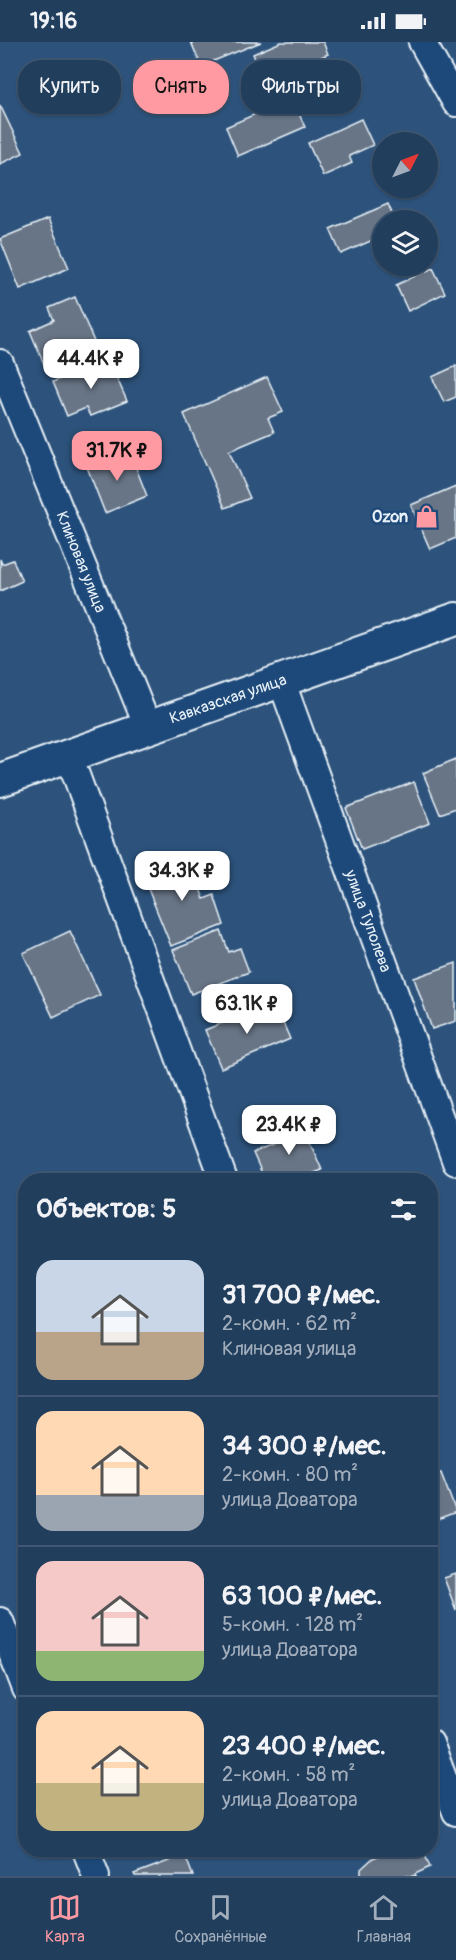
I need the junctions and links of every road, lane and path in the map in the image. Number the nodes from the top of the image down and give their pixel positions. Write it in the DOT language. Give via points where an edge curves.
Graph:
graph roads {
  1 [pos="422,42"];
  2 [pos="456,104"];
  3 [pos="0,363"];
  4 [pos="456,619"];
  5 [pos="281,680"];
  6 [pos="148,727"];
  7 [pos="69,756"];
  8 [pos="0,780"];
  9 [pos="456,1162"];
  10 [pos="221,1173"];
  11 [pos="0,1621"];
  12 [pos="18,1668"];
  13 [pos="438,1764"];
  14 [pos="456,1812"];
  15 [pos="89,1857"];
  16 [pos="96,1876"];
  1 -- 2 [label="street"];
  3 -- 6 [label="street, Клиновая улица"];
  4 -- 5 [label="street, Кавказская улица"];
  5 -- 6 [label="street, Кавказская улица"];
  5 -- 9 [label="street, улица Туполева"];
  6 -- 7 [label="street, Кавказская улица"];
  7 -- 8 [label="street, Кавказская улица"];
  7 -- 10 [label="street"];
  11 -- 12 [label="street"];
  13 -- 14 [label="street"];
  15 -- 16 [label="street"];
}
